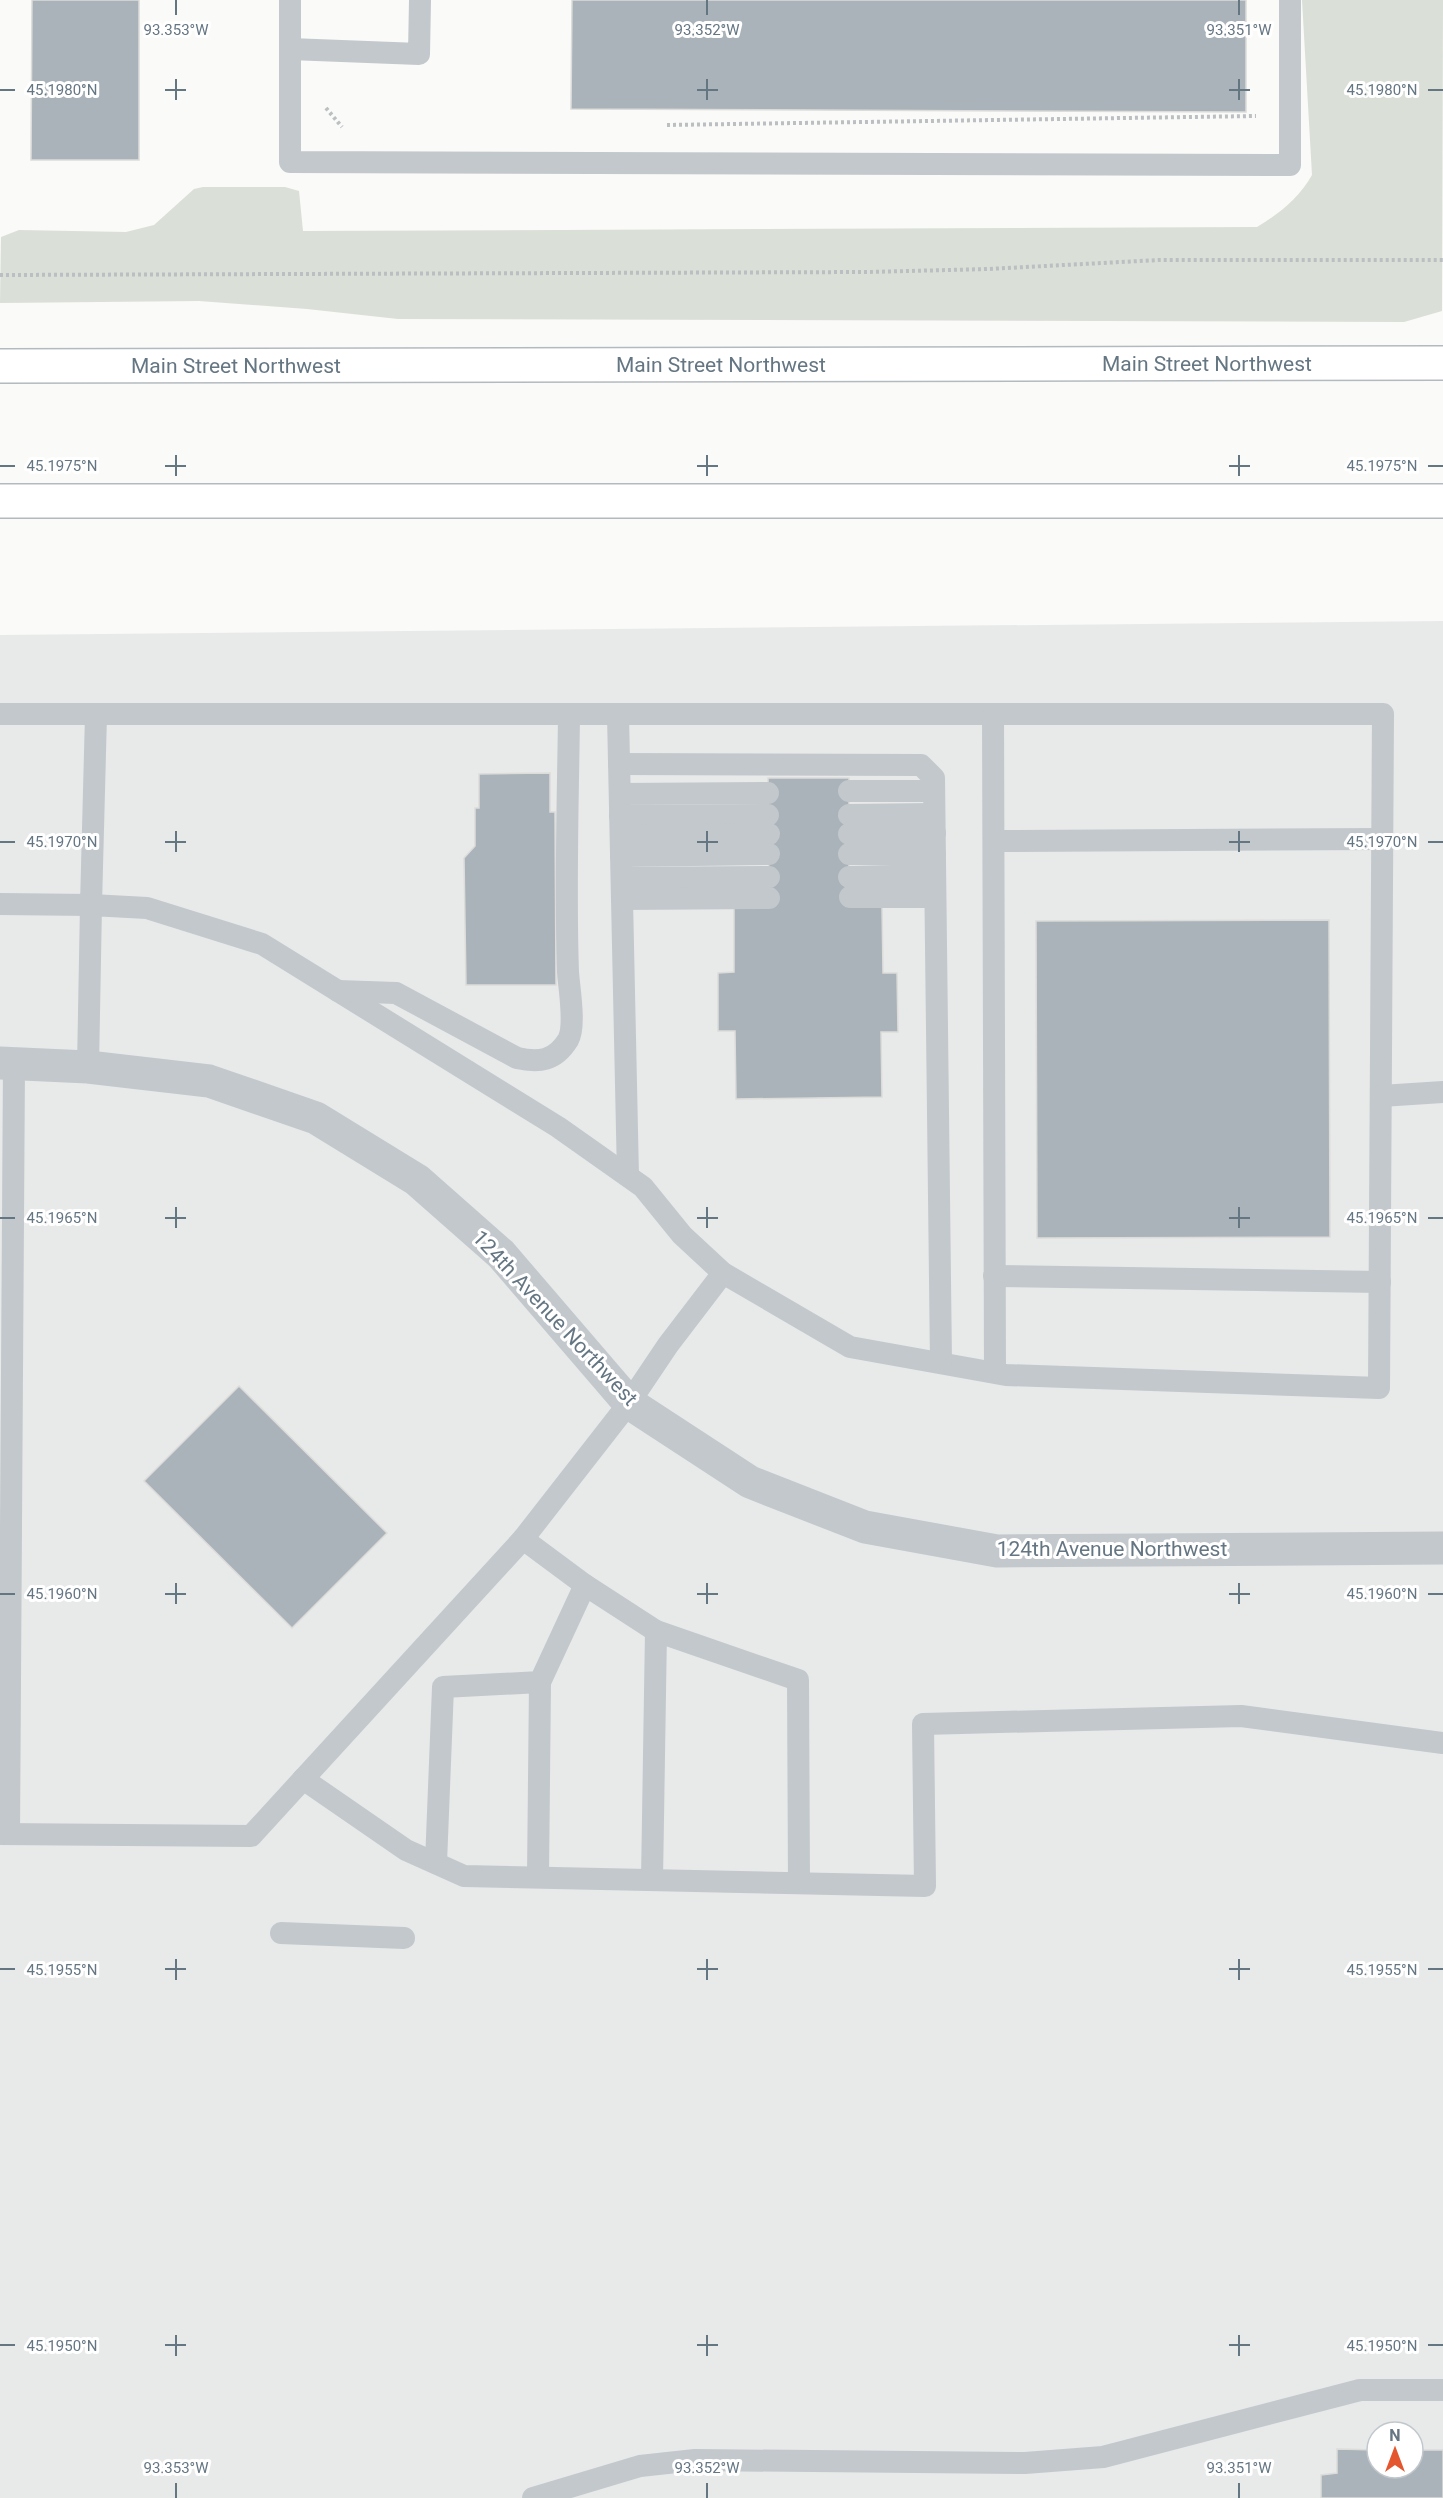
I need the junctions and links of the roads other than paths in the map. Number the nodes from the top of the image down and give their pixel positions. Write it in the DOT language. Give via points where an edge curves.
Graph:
graph roads {
  1 [pos="290,0"];
  2 [pos="420,0"];
  3 [pos="1290,0"];
  4 [pos="290,49"];
  5 [pos="1443,363"];
  6 [pos="0,366"];
  7 [pos="0,501"];
  8 [pos="1443,501"];
  9 [pos="0,714"];
  10 [pos="993,714"];
  11 [pos="96,715"];
  12 [pos="569,715"];
  13 [pos="618,715"];
  14 [pos="619,764"];
  15 [pos="934,790"];
  16 [pos="849,791"];
  17 [pos="768,793"];
  18 [pos="620,794"];
  19 [pos="621,836"];
  20 [pos="1382,839"];
  21 [pos="994,841"];
  22 [pos="935,855"];
  23 [pos="850,887"];
  24 [pos="769,888"];
  25 [pos="622,889"];
  26 [pos="0,903"];
  27 [pos="91,905"];
  28 [pos="337,990"];
  29 [pos="7,1063"];
  30 [pos="88,1067"];
  31 [pos="1443,1092"];
  32 [pos="1381,1096"];
  33 [pos="628,1176"];
  34 [pos="723,1273"];
  35 [pos="994,1276"];
  36 [pos="1380,1282"];
  37 [pos="941,1364"];
  38 [pos="995,1372"];
  39 [pos="629,1402"];
  40 [pos="524,1539"];
  41 [pos="1443,1548"];
  42 [pos="585,1585"];
  43 [pos="656,1631"];
  44 [pos="540,1682"];
  45 [pos="1443,1743"];
  46 [pos="303,1779"];
  47 [pos="5,1834"];
  48 [pos="436,1863"];
  49 [pos="538,1877"];
  50 [pos="652,1880"];
  51 [pos="799,1883"];
  52 [pos="281,1933"];
  53 [pos="404,1938"];
  54 [pos="1443,2390"];
  55 [pos="533,2498"];
  1 -- 4 [label="lane"];
  2 -- 4 [label="lane" via="419,54"];
  3 -- 4 [label="lane" via="1290,165 290,162"];
  5 -- 6 [label="main road, Main Street Northwest"];
  7 -- 8 [label="main road"];
  9 -- 11 [label="lane"];
  10 -- 13 [label="lane"];
  10 -- 20 [label="lane" via="1383,714"];
  10 -- 21 [label="lane"];
  11 -- 12 [label="lane"];
  11 -- 27 [label="lane"];
  12 -- 13 [label="lane"];
  12 -- 28 [label="lane" via="570,1038 555,1055 535,1062 517,1058 396,993"];
  13 -- 14 [label="lane"];
  14 -- 15 [label="lane" via="921,765 934,778"];
  14 -- 18 [label="lane"];
  15 -- 16 [label="lane"];
  15 -- 22 [label="lane"];
  17 -- 18 [label="lane"];
  18 -- 19 [label="lane"];
  19 -- 19 [label="lane" via="768,835"];
  19 -- 25 [label="lane"];
  20 -- 21 [label="lane"];
  20 -- 32 [label="lane"];
  21 -- 35 [label="lane"];
  22 -- 22 [label="lane" via="849,834"];
  22 -- 23 [label="lane"];
  22 -- 37 [label="lane"];
  24 -- 25 [label="lane"];
  25 -- 33 [label="lane"];
  26 -- 27 [label="lane"];
  27 -- 28 [label="lane" via="147,908 262,944"];
  27 -- 30 [label="lane"];
  28 -- 33 [label="lane" via="558,1127"];
  29 -- 30 [label="street, 124th Avenue Northwest"];
  29 -- 47 [label="lane"];
  30 -- 39 [label="street, 124th Avenue Northwest" via="209,1081 316,1118 417,1180 501,1254"];
  31 -- 32 [label="lane"];
  32 -- 36 [label="lane"];
  33 -- 34 [label="lane" via="643,1187 682,1235"];
  34 -- 37 [label="lane" via="850,1347"];
  34 -- 39 [label="lane"];
  35 -- 36 [label="lane"];
  35 -- 38 [label="lane"];
  36 -- 38 [label="lane" via="1379,1388"];
  37 -- 38 [label="lane"];
  39 -- 40 [label="lane"];
  39 -- 41 [label="street, 124th Avenue Northwest" via="750,1482 865,1527 986,1550"];
  40 -- 42 [label="lane"];
  40 -- 46 [label="lane"];
  42 -- 43 [label="lane"];
  42 -- 44 [label="lane"];
  43 -- 50 [label="lane"];
  43 -- 51 [label="lane" via="798,1680"];
  44 -- 48 [label="lane" via="443,1687"];
  44 -- 49 [label="lane"];
  45 -- 51 [label="lane" via="1241,1716 923,1724 925,1886"];
  46 -- 47 [label="lane" via="251,1836"];
  46 -- 48 [label="lane" via="406,1850"];
  48 -- 49 [label="lane" via="464,1875"];
  49 -- 50 [label="lane"];
  50 -- 51 [label="lane"];
  52 -- 53 [label="lane"];
  54 -- 55 [label="lane" via="1360,2390 1103,2457 1025,2463 695,2460 640,2466"];
}
